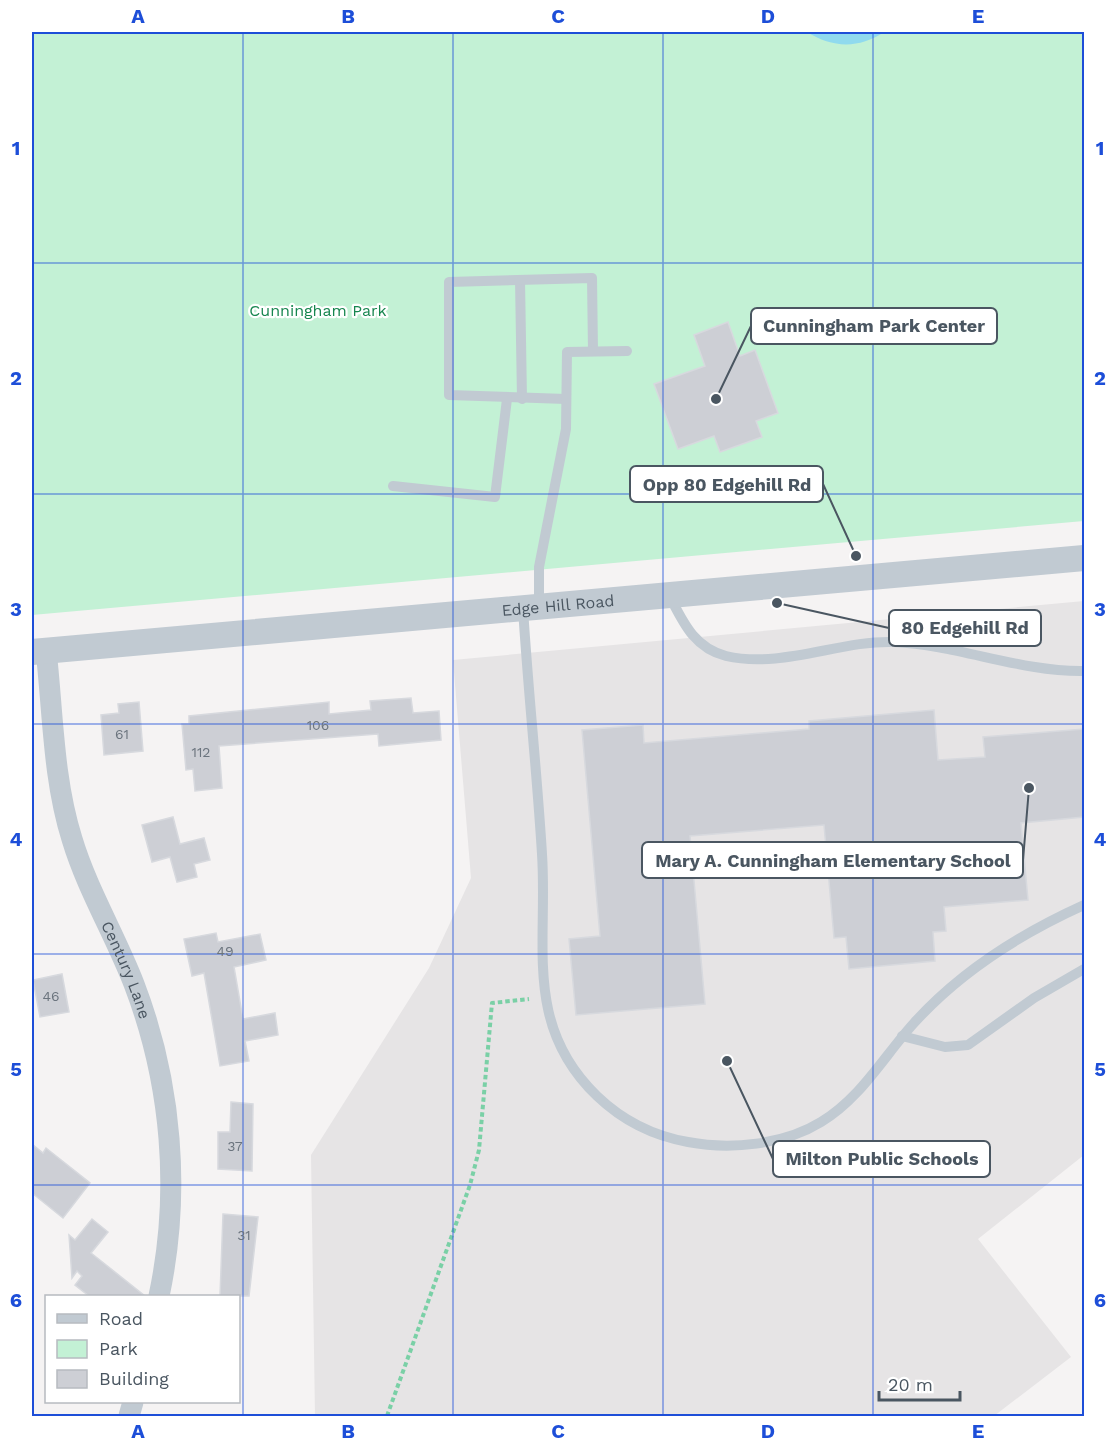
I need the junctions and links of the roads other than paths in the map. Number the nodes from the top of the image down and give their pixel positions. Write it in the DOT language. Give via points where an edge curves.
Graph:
graph roads {
  1 [pos="520,280"];
  2 [pos="593,351"];
  3 [pos="627,351"];
  4 [pos="507,399"];
  5 [pos="522,399"];
  6 [pos="566,399"];
  7 [pos="393,486"];
  8 [pos="1084,558"];
  9 [pos="669,595"];
  10 [pos="531,607"];
  11 [pos="39,651"];
  12 [pos="1084,671"];
  13 [pos="1084,905"];
  14 [pos="1084,969"];
  15 [pos="902,1036"];
  16 [pos="159,1295"];
  1 -- 2 [label="lane" via="592,278"];
  1 -- 4 [label="lane" via="449,282 449,395"];
  1 -- 5 [label="lane"];
  2 -- 3 [label="lane"];
  2 -- 6 [label="lane" via="567,352"];
  4 -- 5 [label="lane"];
  4 -- 7 [label="lane" via="495,497"];
  5 -- 6 [label="lane"];
  6 -- 10 [label="lane" via="564,442"];
  8 -- 9 [label="street, Edge Hill Road"];
  9 -- 10 [label="street, Edge Hill Road"];
  9 -- 12 [label="lane" via="690,634 724,655 750,659 783,657 891,642 930,645 1046,669"];
  10 -- 11 [label="street, Edge Hill Road"];
  10 -- 15 [label="lane" via="544,997 562,1052 586,1085 636,1125 673,1139 755,1143 820,1123 859,1090"];
  11 -- 16 [label="street, Century Lane" via="64,811 80,864 144,1010 164,1097 170,1206"];
  13 -- 15 [label="lane" via="989,958 932,1005"];
  14 -- 15 [label="lane" via="1034,998 968,1045 945,1047"];
}
